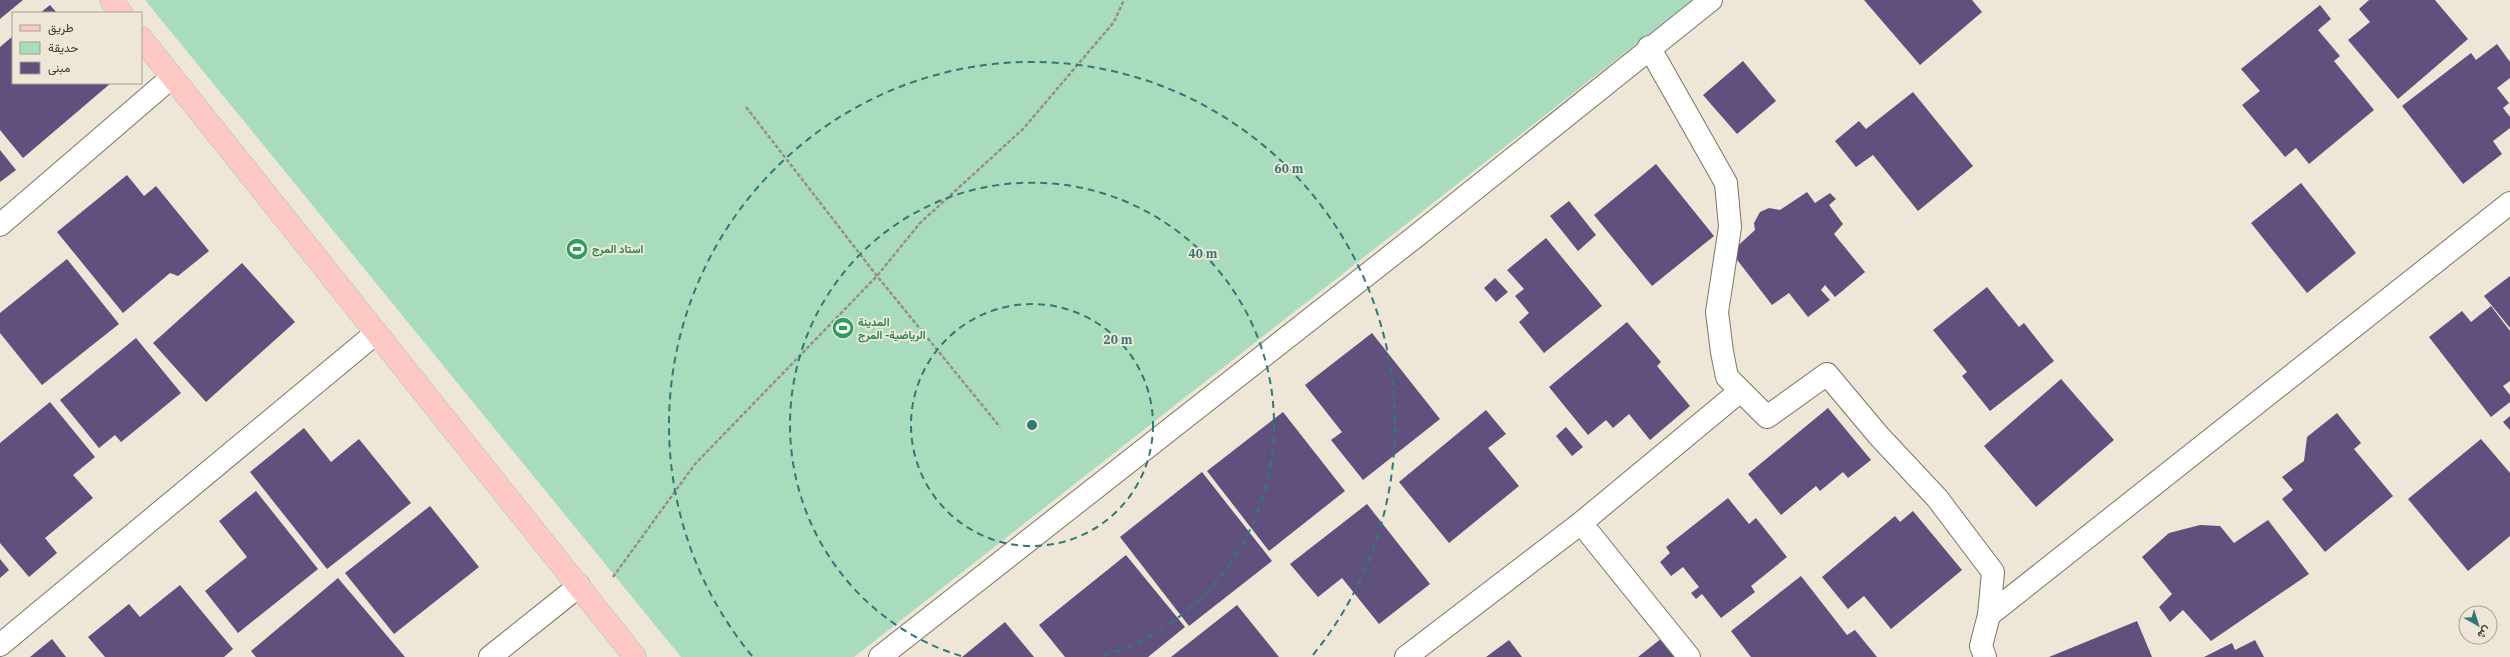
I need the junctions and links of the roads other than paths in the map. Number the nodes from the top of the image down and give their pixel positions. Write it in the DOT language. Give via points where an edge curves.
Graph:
graph roads {
  1 [pos="111,0"];
  2 [pos="1711,0"];
  3 [pos="120,12"];
  4 [pos="142,39"];
  5 [pos="1650,47"];
  6 [pos="172,77"];
  7 [pos="2510,203"];
  8 [pos="0,224"];
  9 [pos="376,333"];
  10 [pos="1739,392"];
  11 [pos="1581,523"];
  12 [pos="585,594"];
  13 [pos="1989,616"];
  14 [pos="0,645"];
  15 [pos="490,657"];
  16 [pos="635,657"];
  17 [pos="880,657"];
  18 [pos="1406,657"];
  19 [pos="1688,657"];
  20 [pos="1986,657"];
  1 -- 3 [label="main road"];
  2 -- 5 [label="street"];
  4 -- 6 [label="main road"];
  5 -- 10 [label="street" via="1726,183 1730,227 1717,312 1727,377"];
  5 -- 17 [label="street" via="1415,237"];
  6 -- 8 [label="street"];
  6 -- 9 [label="main road"];
  7 -- 13 [label="street"];
  9 -- 12 [label="main road"];
  9 -- 14 [label="street"];
  10 -- 11 [label="street"];
  10 -- 13 [label="street" via="1767,417 1827,374 1879,436 1937,498 1993,572"];
  11 -- 18 [label="street"];
  11 -- 19 [label="street"];
  12 -- 15 [label="street"];
  12 -- 16 [label="main road"];
  13 -- 20 [label="street" via="1981,646"];
}
